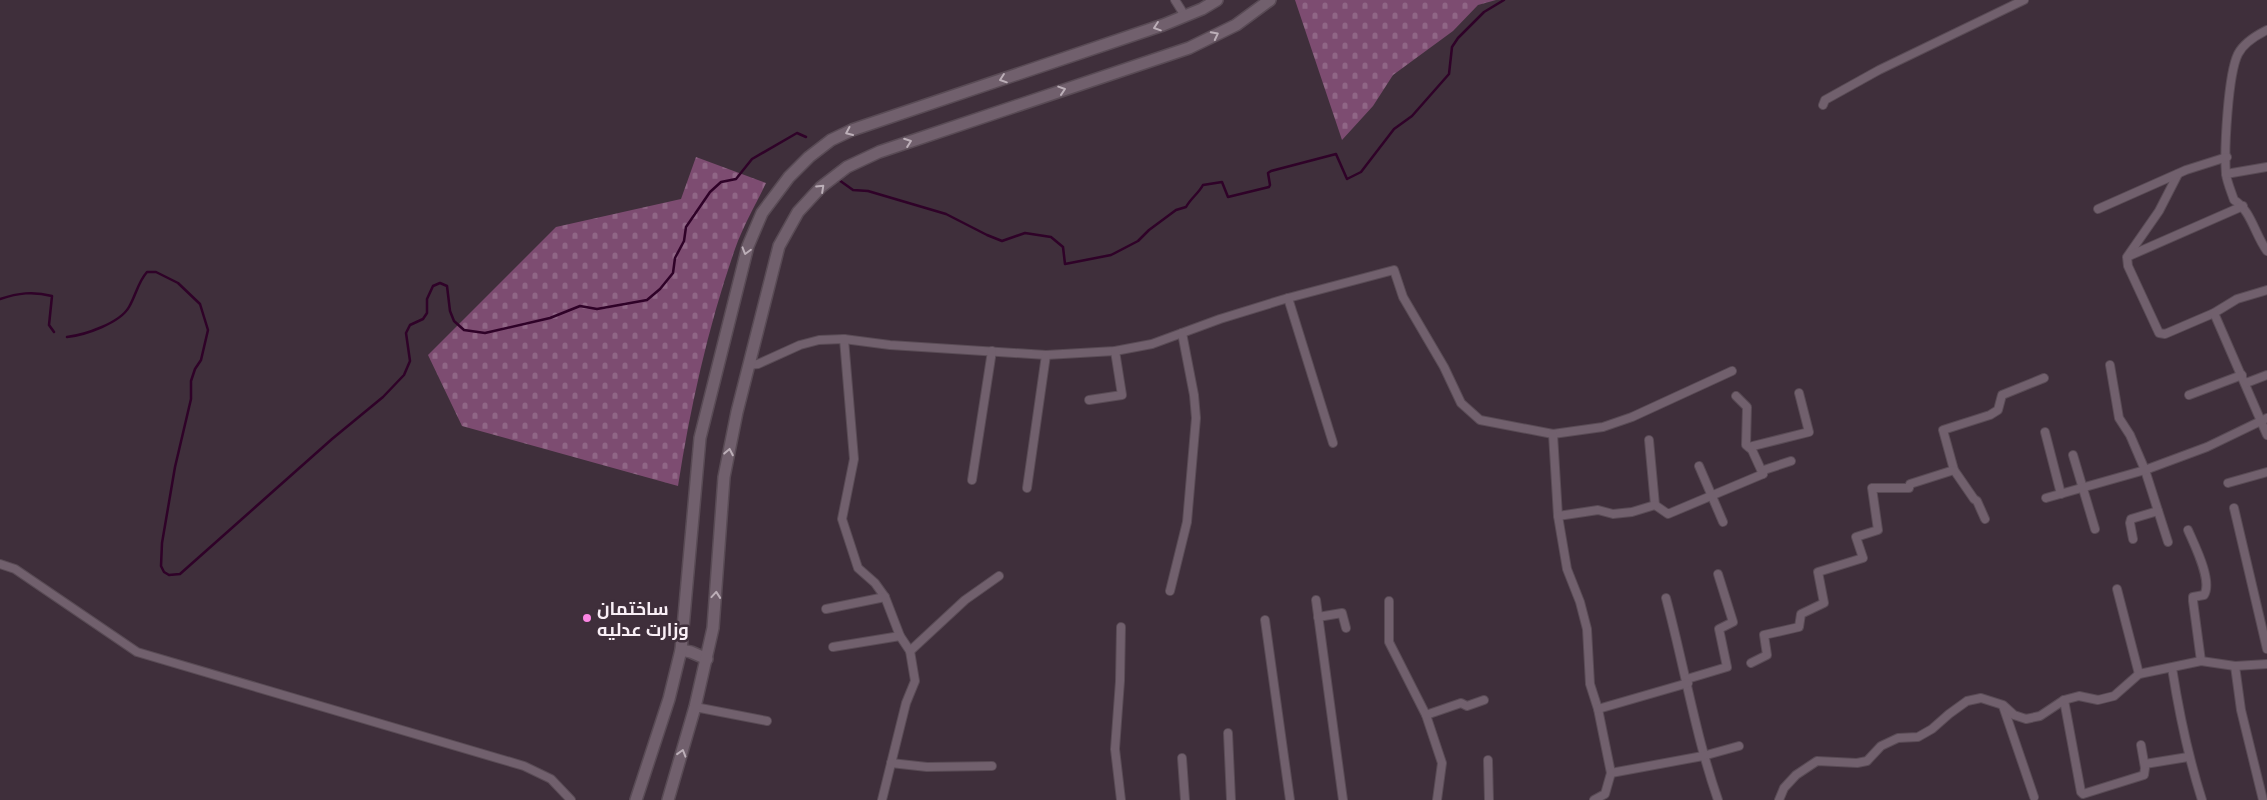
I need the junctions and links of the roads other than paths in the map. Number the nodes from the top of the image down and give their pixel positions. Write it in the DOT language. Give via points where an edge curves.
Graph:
graph roads {
  1 [pos="1175,0"];
  2 [pos="1217,0"];
  3 [pos="1270,0"];
  4 [pos="2024,0"];
  5 [pos="1185,16"];
  6 [pos="2267,30"];
  7 [pos="1823,105"];
  8 [pos="2227,157"];
  9 [pos="2267,167"];
  10 [pos="2178,174"];
  11 [pos="2226,174"];
  12 [pos="2243,206"];
  13 [pos="2098,209"];
  14 [pos="2263,239"];
  15 [pos="2267,251"];
  16 [pos="2127,257"];
  17 [pos="2267,290"];
  18 [pos="1288,298"];
  19 [pos="2214,313"];
  20 [pos="1182,333"];
  21 [pos="844,339"];
  22 [pos="992,351"];
  23 [pos="1116,351"];
  24 [pos="1046,355"];
  25 [pos="749,365"];
  26 [pos="2110,365"];
  27 [pos="1732,370"];
  28 [pos="2267,374"];
  29 [pos="2242,375"];
  30 [pos="2044,378"];
  31 [pos="2246,383"];
  32 [pos="1799,393"];
  33 [pos="2189,395"];
  34 [pos="1736,396"];
  35 [pos="1089,400"];
  36 [pos="2264,420"];
  37 [pos="2046,432"];
  38 [pos="1552,434"];
  39 [pos="2267,435"];
  40 [pos="1649,440"];
  41 [pos="1334,443"];
  42 [pos="1749,447"];
  43 [pos="2073,455"];
  44 [pos="1791,461"];
  45 [pos="1700,466"];
  46 [pos="1954,470"];
  47 [pos="2145,470"];
  48 [pos="2267,472"];
  49 [pos="1763,474"];
  50 [pos="972,480"];
  51 [pos="2228,483"];
  52 [pos="1027,488"];
  53 [pos="2083,488"];
  54 [pos="2061,494"];
  55 [pos="1712,497"];
  56 [pos="2046,498"];
  57 [pos="1655,505"];
  58 [pos="2234,508"];
  59 [pos="2158,511"];
  60 [pos="1558,516"];
  61 [pos="1985,519"];
  62 [pos="1723,522"];
  63 [pos="2095,529"];
  64 [pos="2188,530"];
  65 [pos="2133,539"];
  66 [pos="2168,542"];
  67 [pos="0,564"];
  68 [pos="1718,574"];
  69 [pos="999,576"];
  70 [pos="2117,589"];
  71 [pos="1170,591"];
  72 [pos="885,597"];
  73 [pos="1666,598"];
  74 [pos="1316,600"];
  75 [pos="1389,601"];
  76 [pos="826,609"];
  77 [pos="1318,617"];
  78 [pos="1265,620"];
  79 [pos="1121,627"];
  80 [pos="1346,628"];
  81 [pos="900,636"];
  82 [pos="833,647"];
  83 [pos="2267,649"];
  84 [pos="681,650"];
  85 [pos="910,651"];
  86 [pos="707,659"];
  87 [pos="2201,661"];
  88 [pos="1751,663"];
  89 [pos="2267,664"];
  90 [pos="2235,666"];
  91 [pos="2172,668"];
  92 [pos="2139,674"];
  93 [pos="1687,681"];
  94 [pos="1484,700"];
  95 [pos="2064,700"];
  96 [pos="2003,705"];
  97 [pos="695,707"];
  98 [pos="1598,708"];
  99 [pos="1426,715"];
  100 [pos="767,720"];
  101 [pos="1228,734"];
  102 [pos="2141,745"];
  103 [pos="1739,746"];
  104 [pos="1703,756"];
  105 [pos="2188,757"];
  106 [pos="1182,758"];
  107 [pos="1488,760"];
  108 [pos="891,763"];
  109 [pos="2145,764"];
  110 [pos="992,766"];
  111 [pos="1611,773"];
  112 [pos="2034,797"];
  113 [pos="571,800"];
  114 [pos="636,800"];
  115 [pos="668,800"];
  116 [pos="882,800"];
  117 [pos="1121,800"];
  118 [pos="1184,800"];
  119 [pos="1231,800"];
  120 [pos="1290,800"];
  121 [pos="1344,800"];
  122 [pos="1436,800"];
  123 [pos="1489,800"];
  124 [pos="1594,800"];
  125 [pos="1718,800"];
  126 [pos="1779,800"];
  127 [pos="2202,800"];
  128 [pos="2263,800"];
  1 -- 5 [label="street"];
  2 -- 5 [label="street"];
  25 -- 3 [label="street, one-way" via="779,246 798,212 821,187 847,167 879,152 1189,48 1236,24"];
  4 -- 7 [label="street" via="1879,70 1825,100"];
  5 -- 84 [label="street, one-way" via="852,130 831,140 789,177 762,213 748,246 700,438"];
  6 -- 8 [label="street" via="2246,45 2236,58 2229,101"];
  8 -- 10 [label="street"];
  8 -- 11 [label="street"];
  9 -- 11 [label="street"];
  10 -- 13 [label="street"];
  10 -- 16 [label="street" via="2159,211"];
  11 -- 12 [label="street" via="2234,200"];
  12 -- 14 [label="street"];
  12 -- 16 [label="street"];
  14 -- 15 [label="street"];
  16 -- 19 [label="street" via="2128,266 2161,334"];
  17 -- 19 [label="street" via="2237,299"];
  18 -- 20 [label="street"];
  18 -- 38 [label="street" via="1394,270 1403,297 1440,359 1461,403 1480,420"];
  18 -- 41 [label="street"];
  19 -- 29 [label="street"];
  20 -- 23 [label="street" via="1152,344"];
  20 -- 71 [label="street" via="1196,418 1186,522"];
  21 -- 22 [label="street"];
  21 -- 25 [label="street" via="800,345"];
  21 -- 72 [label="street" via="854,459 842,520 858,568"];
  22 -- 24 [label="street"];
  22 -- 50 [label="street"];
  23 -- 24 [label="street"];
  23 -- 35 [label="street" via="1122,395"];
  24 -- 52 [label="street"];
  86 -- 25 [label="street, one-way" via="714,628 724,477"];
  26 -- 47 [label="street" via="2119,418 2130,434"];
  27 -- 38 [label="street" via="1632,417 1603,427"];
  28 -- 31 [label="street"];
  29 -- 31 [label="street"];
  29 -- 33 [label="street"];
  30 -- 46 [label="street" via="2002,395 1998,410 1990,415 1944,428"];
  31 -- 36 [label="street"];
  32 -- 42 [label="street" via="1809,432"];
  34 -- 42 [label="street" via="1747,407 1746,445"];
  36 -- 39 [label="street"];
  36 -- 47 [label="street" via="2207,447"];
  37 -- 54 [label="street"];
  38 -- 60 [label="street"];
  40 -- 57 [label="street"];
  42 -- 49 [label="street"];
  43 -- 53 [label="street"];
  44 -- 49 [label="street" via="1764,470"];
  45 -- 55 [label="street"];
  46 -- 61 [label="street" via="1977,501"];
  46 -- 88 [label="street" via="1911,484 1909,488 1872,488 1878,530 1856,537 1863,558 1818,572 1824,603 1801,614 1799,627 1764,635 1767,655"];
  47 -- 53 [label="street"];
  47 -- 59 [label="street"];
  48 -- 51 [label="street"];
  49 -- 55 [label="street"];
  53 -- 54 [label="street"];
  53 -- 63 [label="street"];
  54 -- 56 [label="street"];
  55 -- 57 [label="street" via="1668,514"];
  55 -- 62 [label="street"];
  57 -- 60 [label="street" via="1632,512 1613,514 1598,510"];
  58 -- 83 [label="street"];
  59 -- 65 [label="street" via="2131,519"];
  59 -- 66 [label="street"];
  60 -- 98 [label="street" via="1568,569 1587,629 1590,684"];
  64 -- 87 [label="street" via="2204,572 2206,590 2193,598"];
  67 -- 113 [label="street" via="15,569 137,652 524,766 551,779"];
  68 -- 93 [label="street" via="1733,623 1718,629 1727,667"];
  69 -- 85 [label="street" via="965,600"];
  70 -- 92 [label="street"];
  72 -- 76 [label="street"];
  72 -- 81 [label="street"];
  73 -- 93 [label="street"];
  74 -- 77 [label="street"];
  75 -- 99 [label="street" via="1388,638"];
  77 -- 80 [label="street" via="1342,613"];
  77 -- 121 [label="street"];
  78 -- 120 [label="street"];
  79 -- 117 [label="street" via="1115,748"];
  81 -- 82 [label="street"];
  81 -- 85 [label="street"];
  84 -- 86 [label="street"];
  84 -- 114 [label="street" via="669,699"];
  85 -- 108 [label="street" via="915,681"];
  86 -- 97 [label="street"];
  87 -- 90 [label="street"];
  87 -- 91 [label="street"];
  89 -- 90 [label="street"];
  90 -- 128 [label="street" via="2241,710"];
  91 -- 92 [label="street"];
  91 -- 105 [label="street"];
  92 -- 95 [label="street" via="2114,696 2098,700 2080,696"];
  93 -- 98 [label="street"];
  93 -- 104 [label="street"];
  94 -- 99 [label="street" via="1467,706 1461,703"];
  95 -- 96 [label="street" via="2040,716 2026,719 2014,715"];
  95 -- 109 [label="street" via="2083,794 2144,775"];
  96 -- 112 [label="street"];
  96 -- 126 [label="street" via="1981,698 1967,701 1932,729 1918,737 1898,738 1881,746 1867,761 1817,761 1796,775 1784,788"];
  97 -- 100 [label="street"];
  115 -- 97 [label="street, one-way"];
  98 -- 111 [label="street"];
  99 -- 122 [label="street" via="1443,765"];
  101 -- 119 [label="street"];
  102 -- 109 [label="street"];
  103 -- 104 [label="street"];
  104 -- 111 [label="street"];
  104 -- 125 [label="street"];
  105 -- 109 [label="street"];
  105 -- 127 [label="street"];
  106 -- 118 [label="street"];
  107 -- 123 [label="street"];
  108 -- 110 [label="street" via="927,767"];
  108 -- 116 [label="street"];
  111 -- 124 [label="street" via="1605,794"];
}
